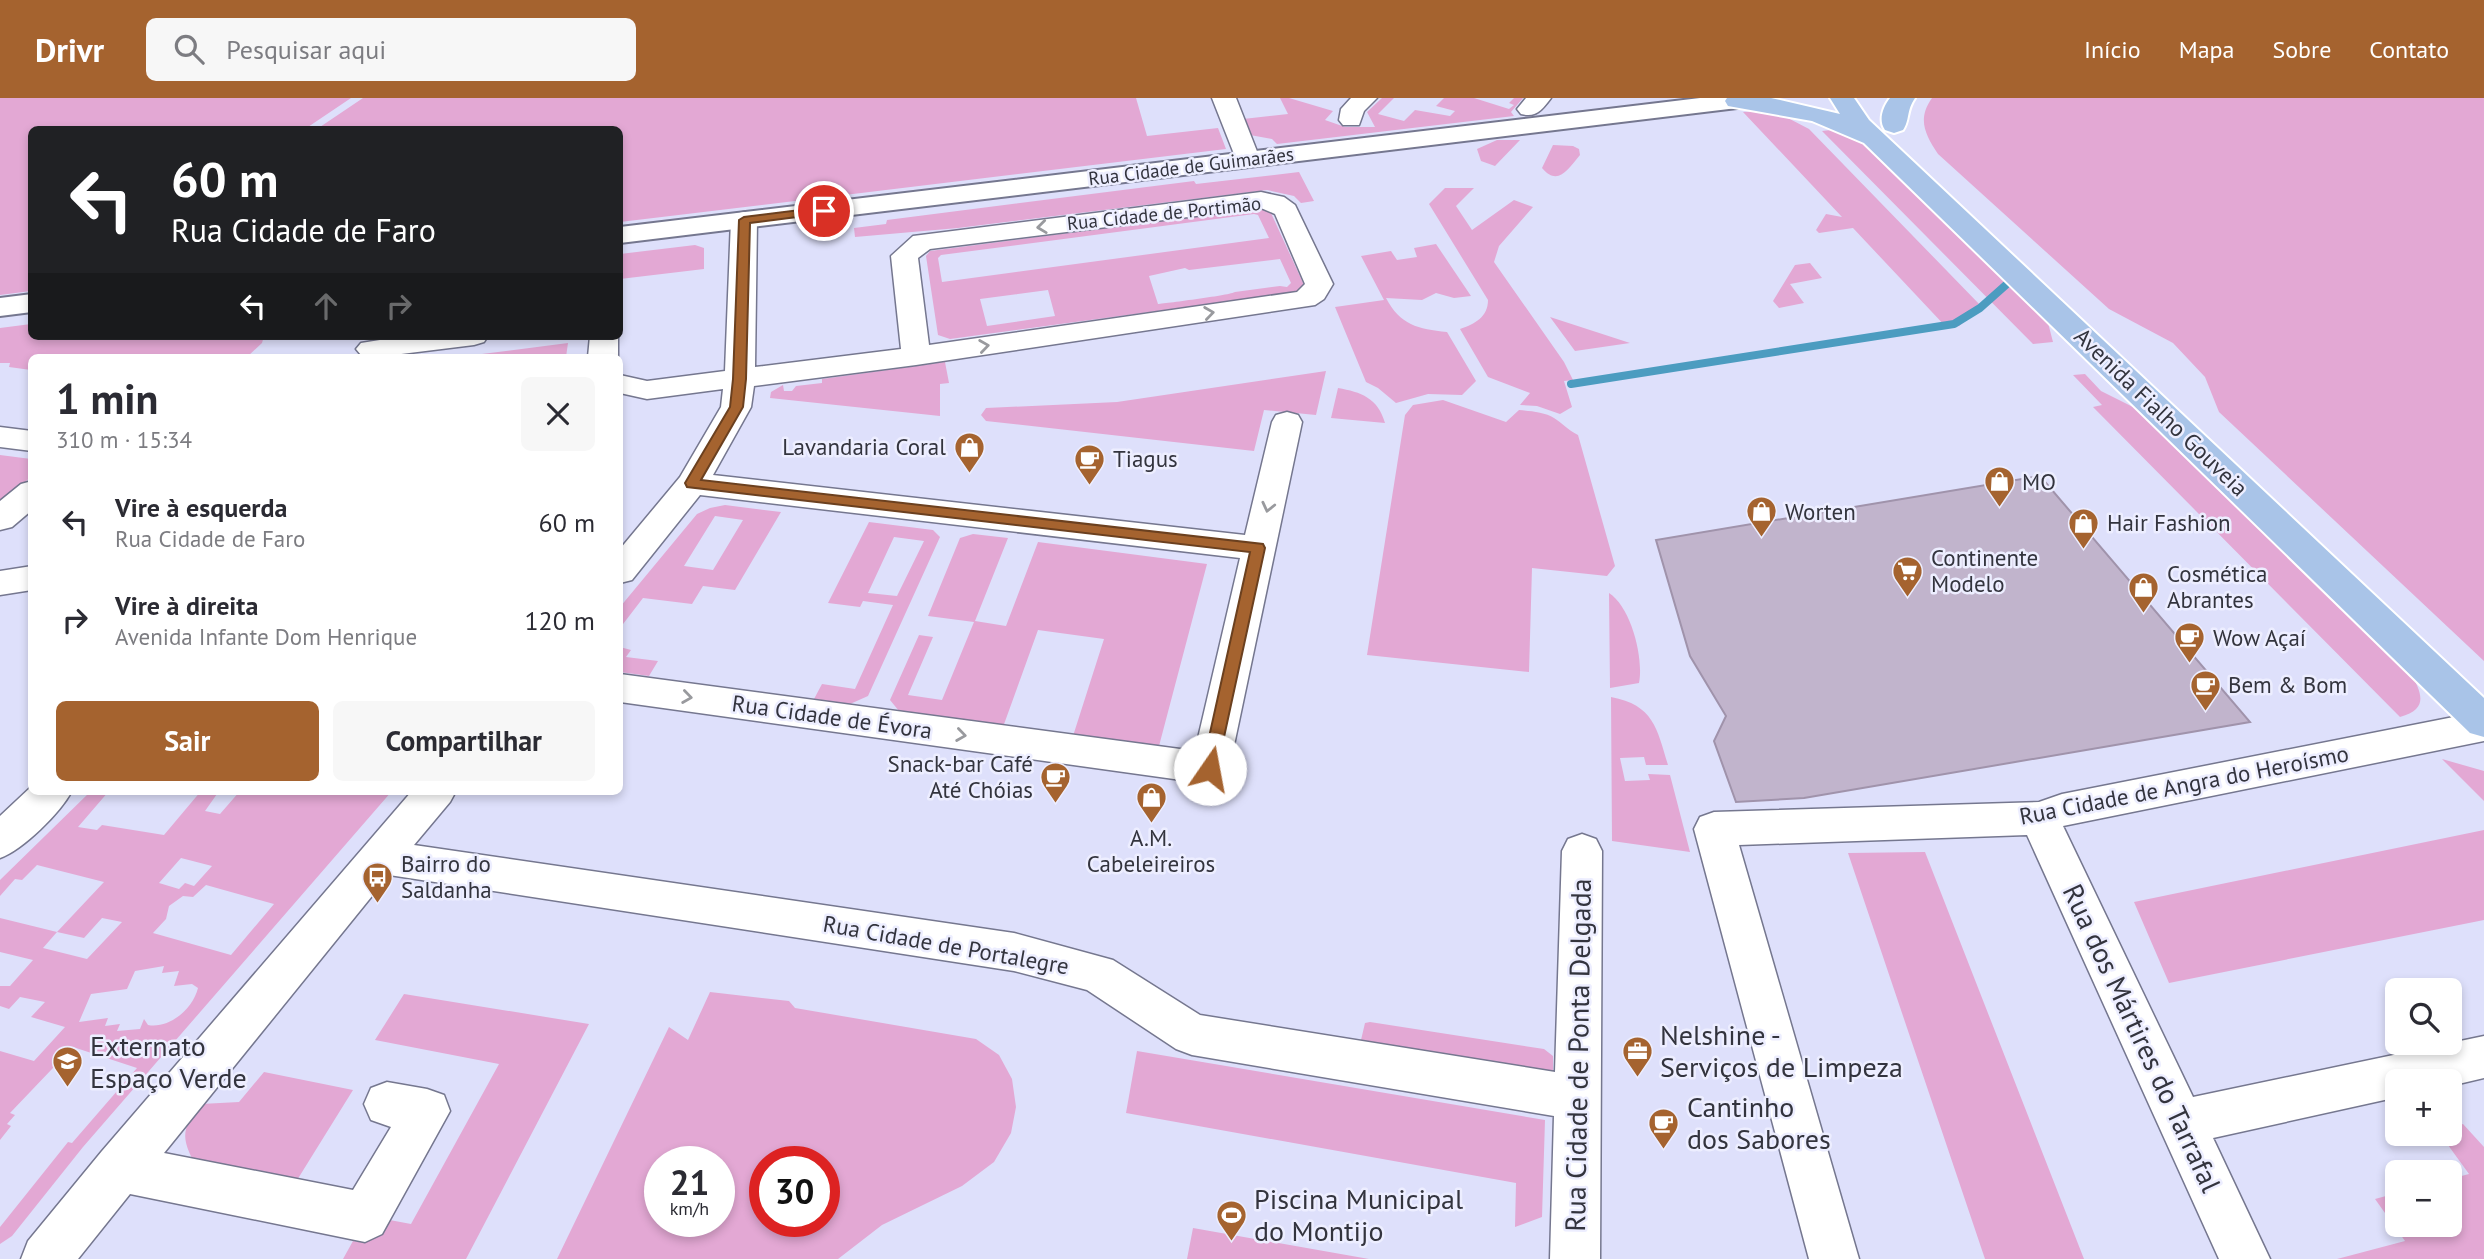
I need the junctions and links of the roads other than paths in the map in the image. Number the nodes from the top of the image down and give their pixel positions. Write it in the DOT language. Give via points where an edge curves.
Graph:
graph roads {
  1 [pos="1224,98"];
  2 [pos="1366,98"];
  3 [pos="1842,98"];
  4 [pos="1851,98"];
  5 [pos="1903,98"];
  6 [pos="1750,99"];
  7 [pos="1351,120"];
  8 [pos="1889,135"];
  9 [pos="1248,159"];
  10 [pos="744,220"];
  11 [pos="623,235"];
  12 [pos="28,304"];
  13 [pos="0,307"];
  14 [pos="442,340"];
  15 [pos="370,349"];
  16 [pos="916,356"];
  17 [pos="740,379"];
  18 [pos="623,385"];
  19 [pos="1287,422"];
  20 [pos="0,437"];
  21 [pos="28,440"];
  22 [pos="692,483"];
  23 [pos="28,495"];
  24 [pos="0,519"];
  25 [pos="1258,548"];
  26 [pos="623,567"];
  27 [pos="28,579"];
  28 [pos="0,583"];
  29 [pos="623,688"];
  30 [pos="2484,693"];
  31 [pos="2484,724"];
  32 [pos="48,795"];
  33 [pos="433,795"];
  34 [pos="2039,818"];
  35 [pos="0,841"];
  36 [pos="1581,851"];
  37 [pos="380,857"];
  38 [pos="2484,1056"];
  39 [pos="1576,1098"];
  40 [pos="387,1104"];
  41 [pos="2181,1122"];
  42 [pos="119,1168"];
  43 [pos="46,1259"];
  44 [pos="1575,1259"];
  45 [pos="1833,1259"];
  46 [pos="2245,1259"];
  1 -- 9 [label="street"];
  2 -- 7 [label="street" via="1353,109"];
  3 -- 8 [label="main road, Avenida Fialho Gouveia" via="1860,125"];
  4 -- 8 [label="main road"];
  5 -- 8 [label="main road" via="1895,108"];
  6 -- 8 [label="main road"];
  6 -- 9 [label="main road, Rua Cidade de Guimarães"];
  8 -- 30 [label="main road, Avenida Fialho Gouveia" via="1945,180"];
  8 -- 31 [label="main road, Avenida Fialho Gouveia"];
  9 -- 10 [label="main road, Rua Cidade de Guimarães"];
  10 -- 11 [label="main road, Rua Cidade de Guimarães"];
  10 -- 17 [label="street"];
  12 -- 13 [label="main road"];
  14 -- 15 [label="street"];
  16 -- 16 [label="street, Rua Cidade de Portimão, one-way" via="1304,299 1319,284 1286,210 1262,200 922,242 904,256"];
  16 -- 17 [label="street, Rua Cidade de Portimão"];
  17 -- 18 [label="street" via="647,390"];
  17 -- 22 [label="street" via="736,407"];
  19 -- 25 [label="street, one-way"];
  20 -- 21 [label="street"];
  22 -- 25 [label="street"];
  22 -- 26 [label="street"];
  23 -- 24 [label="street"];
  29 -- 25 [label="street, Rua Cidade de Évora, one-way" via="1210,769"];
  27 -- 28 [label="street"];
  31 -- 34 [label="street, Rua Cidade de Angra do Heroísmo"];
  32 -- 35 [label="street"];
  33 -- 37 [label="street"];
  34 -- 41 [label="street, Rua dos Mártires do Tarrafal"];
  34 -- 45 [label="street, Rua Cidade de Angra do Heroísmo" via="1714,829"];
  36 -- 39 [label="street, Rua Cidade de Ponta Delgada"];
  37 -- 39 [label="street, Rua Cidade de Portalegre" via="1014,952 1098,974 1192,1034"];
  37 -- 42 [label="street"];
  38 -- 41 [label="street"];
  39 -- 44 [label="street, Rua Cidade de Ponta Delgada"];
  40 -- 42 [label="street" via="427,1111 365,1217"];
  41 -- 46 [label="street, Rua dos Mártires do Tarrafal"];
  42 -- 43 [label="street"];
}
